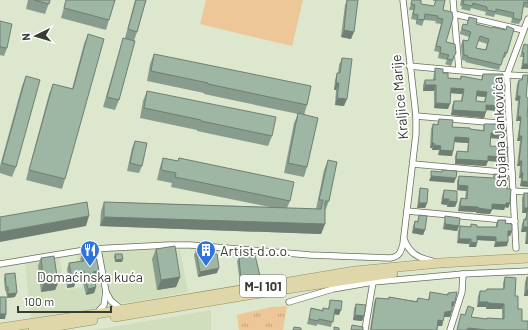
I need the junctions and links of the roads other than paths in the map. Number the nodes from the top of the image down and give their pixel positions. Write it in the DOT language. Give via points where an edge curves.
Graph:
graph roads {
  1 [pos="403,0"];
  2 [pos="453,0"];
  3 [pos="454,14"];
  4 [pos="528,18"];
  5 [pos="524,30"];
  6 [pos="410,66"];
  7 [pos="459,70"];
  8 [pos="507,75"];
  9 [pos="528,76"];
  10 [pos="416,116"];
  11 [pos="509,124"];
  12 [pos="413,164"];
  13 [pos="512,173"];
  14 [pos="513,191"];
  15 [pos="528,192"];
  16 [pos="407,211"];
  17 [pos="515,221"];
  18 [pos="404,239"];
  19 [pos="516,248"];
  20 [pos="98,249"];
  21 [pos="528,258"];
  22 [pos="440,263"];
  23 [pos="0,264"];
  24 [pos="528,264"];
  25 [pos="528,272"];
  26 [pos="463,274"];
  27 [pos="373,282"];
  28 [pos="106,292"];
  29 [pos="289,302"];
  30 [pos="120,310"];
  31 [pos="96,314"];
  32 [pos="0,328"];
  33 [pos="33,330"];
  34 [pos="365,330"];
  35 [pos="450,330"];
  1 -- 6 [label="street, Kraljice Marije"];
  2 -- 3 [label="street"];
  3 -- 5 [label="street"];
  3 -- 7 [label="street"];
  4 -- 5 [label="street, Stojana Jankovića"];
  5 -- 8 [label="street, Stojana Jankovića"];
  6 -- 7 [label="street"];
  6 -- 10 [label="street, Kraljice Marije"];
  7 -- 8 [label="street"];
  8 -- 9 [label="street"];
  8 -- 11 [label="street, Stojana Jankovića"];
  10 -- 11 [label="street"];
  10 -- 12 [label="street, Kraljice Marije"];
  11 -- 13 [label="street, Stojana Jankovića"];
  12 -- 13 [label="street"];
  12 -- 16 [label="street, Kraljice Marije"];
  13 -- 14 [label="street, Stojana Jankovića"];
  14 -- 15 [label="street"];
  14 -- 17 [label="street, Stojana Jankovića"];
  16 -- 17 [label="street"];
  16 -- 18 [label="street, Kraljice Marije"];
  17 -- 19 [label="street, Stojana Jankovića"];
  18 -- 20 [label="street, Kraljice Marije" via="401,252 390,258 310,256 190,245"];
  18 -- 22 [label="street" via="407,247 416,256"];
  20 -- 23 [label="street, Kraljice Marije"];
  20 -- 28 [label="street"];
  21 -- 22 [label="main road, M-I 101"];
  22 -- 30 [label="main road, M-I 101" via="355,271"];
  24 -- 33 [label="main road, M-I 101" via="387,274"];
  25 -- 26 [label="street"];
  26 -- 27 [label="street"];
  26 -- 35 [label="street" via="462,292"];
  27 -- 29 [label="street" via="333,289"];
  27 -- 34 [label="street"];
  28 -- 30 [label="street"];
  28 -- 31 [label="street" via="104,305"];
  30 -- 31 [label="main road, M-I 101"];
  31 -- 32 [label="main road, M-I 101"];
}
